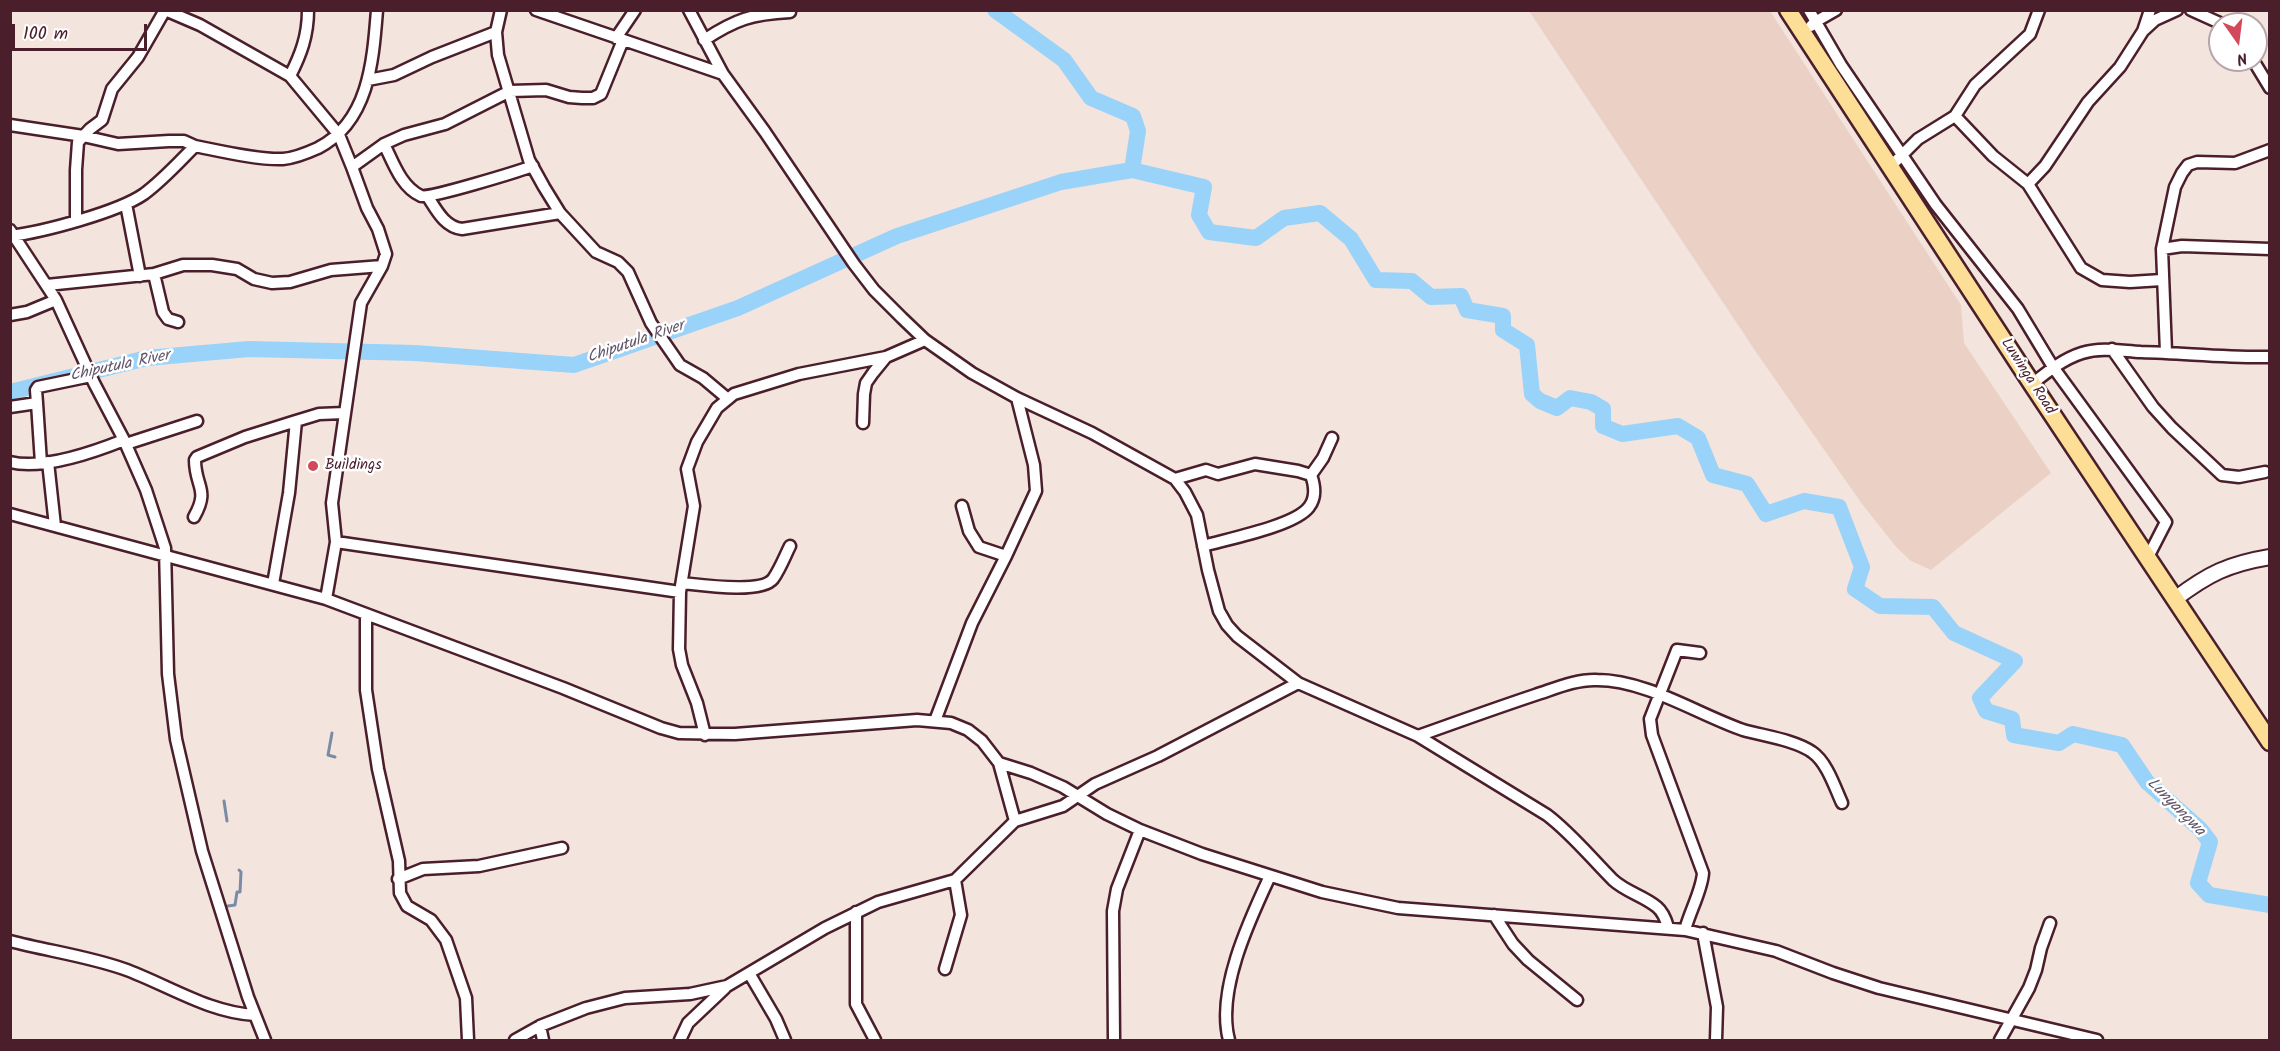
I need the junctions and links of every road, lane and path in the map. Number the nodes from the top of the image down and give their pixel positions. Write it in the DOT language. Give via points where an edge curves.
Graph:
graph roads {
  1 [pos="165,10"];
  2 [pos="308,10"];
  3 [pos="377,10"];
  4 [pos="501,10"];
  5 [pos="536,10"];
  6 [pos="635,10"];
  7 [pos="689,10"];
  8 [pos="1788,10"];
  9 [pos="1809,10"];
  10 [pos="1836,10"];
  11 [pos="2039,10"];
  12 [pos="2150,10"];
  13 [pos="2176,10"];
  14 [pos="2191,10"];
  15 [pos="790,12"];
  16 [pos="2208,18"];
  17 [pos="1815,22"];
  18 [pos="2143,31"];
  19 [pos="496,32"];
  20 [pos="1804,35"];
  21 [pos="620,39"];
  22 [pos="704,40"];
  23 [pos="2260,72"];
  24 [pos="723,74"];
  25 [pos="290,76"];
  26 [pos="368,80"];
  27 [pos="2270,88"];
  28 [pos="510,91"];
  29 [pos="1955,116"];
  30 [pos="10,125"];
  31 [pos="339,135"];
  32 [pos="83,136"];
  33 [pos="384,144"];
  34 [pos="195,146"];
  35 [pos="2270,150"];
  36 [pos="1903,154"];
  37 [pos="533,166"];
  38 [pos="352,167"];
  39 [pos="1890,167"];
  40 [pos="2028,184"];
  41 [pos="428,197"];
  42 [pos="126,204"];
  43 [pos="560,213"];
  44 [pos="76,220"];
  45 [pos="11,234"];
  46 [pos="2162,249"];
  47 [pos="2270,249"];
  48 [pos="382,266"];
  49 [pos="154,274"];
  50 [pos="140,276"];
  51 [pos="2162,280"];
  52 [pos="47,285"];
  53 [pos="56,300"];
  54 [pos="10,315"];
  55 [pos="178,322"];
  56 [pos="925,340"];
  57 [pos="2112,349"];
  58 [pos="2166,352"];
  59 [pos="886,357"];
  60 [pos="2270,357"];
  61 [pos="2053,367"];
  62 [pos="90,373"];
  63 [pos="2032,384"];
  64 [pos="1017,398"];
  65 [pos="728,399"];
  66 [pos="37,403"];
  67 [pos="10,407"];
  68 [pos="344,414"];
  69 [pos="197,421"];
  70 [pos="296,421"];
  71 [pos="863,423"];
  72 [pos="1332,438"];
  73 [pos="125,442"];
  74 [pos="10,462"];
  75 [pos="44,462"];
  76 [pos="2265,472"];
  77 [pos="1311,476"];
  78 [pos="1175,479"];
  79 [pos="962,507"];
  80 [pos="10,514"];
  81 [pos="194,517"];
  82 [pos="55,526"];
  83 [pos="336,542"];
  84 [pos="790,546"];
  85 [pos="1203,546"];
  86 [pos="166,555"];
  87 [pos="1006,556"];
  88 [pos="2270,557"];
  89 [pos="2147,559"];
  90 [pos="273,584"];
  91 [pos="681,587"];
  92 [pos="326,599"];
  93 [pos="2175,599"];
  94 [pos="366,615"];
  95 [pos="1700,653"];
  96 [pos="1298,683"];
  97 [pos="1660,694"];
  98 [pos="935,721"];
  99 [pos="705,735"];
  100 [pos="1419,736"];
  101 [pos="2270,742"];
  102 [pos="999,763"];
  103 [pos="1078,795"];
  104 [pos="1842,803"];
  105 [pos="1015,821"];
  106 [pos="1140,830"];
  107 [pos="562,848"];
  108 [pos="1270,876"];
  109 [pos="398,879"];
  110 [pos="955,880"];
  111 [pos="856,912"];
  112 [pos="1494,915"];
  113 [pos="2050,923"];
  114 [pos="1668,927"];
  115 [pos="1685,930"];
  116 [pos="1704,933"];
  117 [pos="10,941"];
  118 [pos="945,969"];
  119 [pos="748,973"];
  120 [pos="727,986"];
  121 [pos="1577,1000"];
  122 [pos="255,1015"];
  123 [pos="2013,1019"];
  124 [pos="540,1026"];
  125 [pos="265,1041"];
  126 [pos="468,1041"];
  127 [pos="515,1041"];
  128 [pos="543,1041"];
  129 [pos="680,1041"];
  130 [pos="785,1041"];
  131 [pos="876,1041"];
  132 [pos="1114,1041"];
  133 [pos="1229,1041"];
  134 [pos="1716,1041"];
  135 [pos="2000,1041"];
  136 [pos="2097,1041"];
  1 -- 25 [label="street" via="200,25"];
  1 -- 32 [label="street" via="138,57 112,89 102,120"];
  2 -- 25 [label="street" via="303,49"];
  3 -- 26 [label="street"];
  4 -- 19 [label="street"];
  5 -- 21 [label="street"];
  6 -- 21 [label="street"];
  7 -- 22 [label="street"];
  8 -- 20 [label="highway, Luwinga Road"];
  9 -- 17 [label="street"];
  10 -- 17 [label="street"];
  11 -- 29 [label="street" via="2031,34 1975,85"];
  12 -- 18 [label="street"];
  13 -- 18 [label="street"];
  14 -- 16 [label="street"];
  15 -- 22 [label="street" via="745,17"];
  17 -- 20 [label="street"];
  17 -- 36 [label="street"];
  18 -- 40 [label="street" via="2120,67 2088,102 2045,166"];
  19 -- 26 [label="street" via="394,75"];
  19 -- 28 [label="street" via="498,55"];
  20 -- 39 [label="highway, Luwinga Road"];
  21 -- 24 [label="street"];
  21 -- 28 [label="street" via="601,94 593,98 569,97 546,90"];
  22 -- 24 [label="street"];
  23 -- 27 [label="street"];
  24 -- 56 [label="street" via="874,290"];
  25 -- 31 [label="street"];
  26 -- 31 [label="street"];
  28 -- 33 [label="street" via="445,124"];
  28 -- 37 [label="street"];
  29 -- 36 [label="street" via="1918,139"];
  29 -- 40 [label="street" via="1993,156"];
  30 -- 32 [label="street"];
  31 -- 34 [label="street" via="306,153 283,159"];
  31 -- 38 [label="street"];
  32 -- 34 [label="street" via="118,144 184,141"];
  32 -- 44 [label="street" via="77,149"];
  33 -- 38 [label="street"];
  33 -- 41 [label="street" via="402,180"];
  34 -- 42 [label="street" via="144,194"];
  35 -- 46 [label="street" via="2235,163 2188,165 2175,187"];
  36 -- 39 [label="street"];
  36 -- 61 [label="street" via="1936,205 2018,309"];
  37 -- 41 [label="street"];
  37 -- 43 [label="street"];
  38 -- 48 [label="street" via="386,254"];
  39 -- 63 [label="highway, Luwinga Road"];
  40 -- 51 [label="street" via="2081,268 2102,280"];
  41 -- 43 [label="street" via="444,220 462,230"];
  42 -- 44 [label="street"];
  42 -- 50 [label="street"];
  43 -- 65 [label="street" via="596,252 618,262 628,272 651,323 680,365"];
  44 -- 45 [label="street"];
  45 -- 52 [label="street"];
  46 -- 47 [label="street"];
  46 -- 51 [label="street"];
  48 -- 49 [label="street" via="331,270 272,283 237,269 212,265 183,265"];
  48 -- 68 [label="street" via="361,303"];
  49 -- 50 [label="street"];
  49 -- 55 [label="street" via="163,312 168,319"];
  50 -- 52 [label="street"];
  51 -- 58 [label="street"];
  52 -- 53 [label="street"];
  53 -- 54 [label="street"];
  53 -- 62 [label="street"];
  56 -- 59 [label="street"];
  56 -- 64 [label="street"];
  57 -- 58 [label="street"];
  57 -- 61 [label="street" via="2084,352"];
  57 -- 76 [label="street" via="2159,414 2222,475 2239,477"];
  58 -- 60 [label="street" via="2225,358"];
  59 -- 65 [label="street" via="799,374"];
  59 -- 71 [label="street" via="866,383"];
  61 -- 63 [label="street"];
  61 -- 89 [label="street" via="2166,522"];
  62 -- 66 [label="street" via="38,387"];
  62 -- 73 [label="street"];
  63 -- 89 [label="highway, Luwinga Road"];
  64 -- 78 [label="street" via="1092,433"];
  64 -- 87 [label="street" via="1034,465 1036,491"];
  65 -- 91 [label="street" via="717,408 697,442 687,469 694,506"];
  66 -- 67 [label="street"];
  66 -- 75 [label="street"];
  68 -- 70 [label="street" via="319,414"];
  68 -- 83 [label="street" via="332,503"];
  69 -- 73 [label="street"];
  70 -- 81 [label="street" via="245,436 197,457 195,465 202,493"];
  70 -- 90 [label="street" via="289,493"];
  72 -- 77 [label="street"];
  73 -- 75 [label="street"];
  73 -- 86 [label="street" via="146,490"];
  74 -- 75 [label="street"];
  75 -- 82 [label="street"];
  77 -- 78 [label="street" via="1255,464 1218,474 1206,470"];
  77 -- 85 [label="street" via="1313,499 1301,514 1281,524"];
  78 -- 85 [label="street" via="1197,515"];
  79 -- 87 [label="street" via="979,547"];
  80 -- 82 [label="street"];
  82 -- 86 [label="street"];
  83 -- 91 [label="street"];
  83 -- 92 [label="street"];
  84 -- 91 [label="street" via="772,580 762,585"];
  85 -- 96 [label="street" via="1212,589 1227,625"];
  86 -- 90 [label="street"];
  86 -- 122 [label="street" via="168,672 176,739 202,851"];
  87 -- 98 [label="street" via="972,623"];
  88 -- 93 [label="street" via="2225,567"];
  89 -- 93 [label="highway, Luwinga Road"];
  90 -- 92 [label="street"];
  91 -- 99 [label="street" via="679,649"];
  92 -- 94 [label="street"];
  93 -- 101 [label="highway, Luwinga Road"];
  94 -- 99 [label="street" via="661,728"];
  94 -- 109 [label="street" via="366,690 378,769 399,861"];
  95 -- 97 [label="street" via="1677,650"];
  96 -- 100 [label="street"];
  96 -- 103 [label="street"];
  97 -- 100 [label="street" via="1607,681 1580,682"];
  97 -- 104 [label="street" via="1741,729 1814,753"];
  97 -- 115 [label="street" via="1650,727 1703,873"];
  98 -- 99 [label="street"];
  98 -- 102 [label="street" via="968,730"];
  100 -- 114 [label="street" via="1554,820 1614,880 1658,908"];
  102 -- 103 [label="street"];
  102 -- 105 [label="street"];
  103 -- 105 [label="street" via="1063,806"];
  103 -- 106 [label="street"];
  105 -- 110 [label="street"];
  106 -- 108 [label="street"];
  106 -- 132 [label="street" via="1117,889 1113,911"];
  107 -- 109 [label="street" via="479,866 423,869"];
  108 -- 112 [label="street" via="1366,903"];
  108 -- 133 [label="street" via="1239,951 1226,1013"];
  109 -- 126 [label="street" via="402,900 431,920 446,940 466,998"];
  110 -- 111 [label="street"];
  110 -- 118 [label="street" via="961,915"];
  111 -- 119 [label="street"];
  111 -- 131 [label="street" via="856,1004"];
  112 -- 114 [label="street"];
  112 -- 121 [label="street" via="1528,960"];
  113 -- 123 [label="street" via="2036,970"];
  114 -- 115 [label="street"];
  115 -- 116 [label="street"];
  116 -- 123 [label="street" via="1776,951 1879,988"];
  116 -- 134 [label="street" via="1717,1007"];
  117 -- 122 [label="street" via="123,968 198,1001"];
  119 -- 120 [label="street"];
  119 -- 130 [label="street"];
  120 -- 124 [label="street" via="690,994 625,998"];
  120 -- 129 [label="street" via="688,1023"];
  122 -- 125 [label="street"];
  123 -- 135 [label="street"];
  123 -- 136 [label="street"];
  124 -- 127 [label="street"];
  124 -- 128 [label="street"];
}
